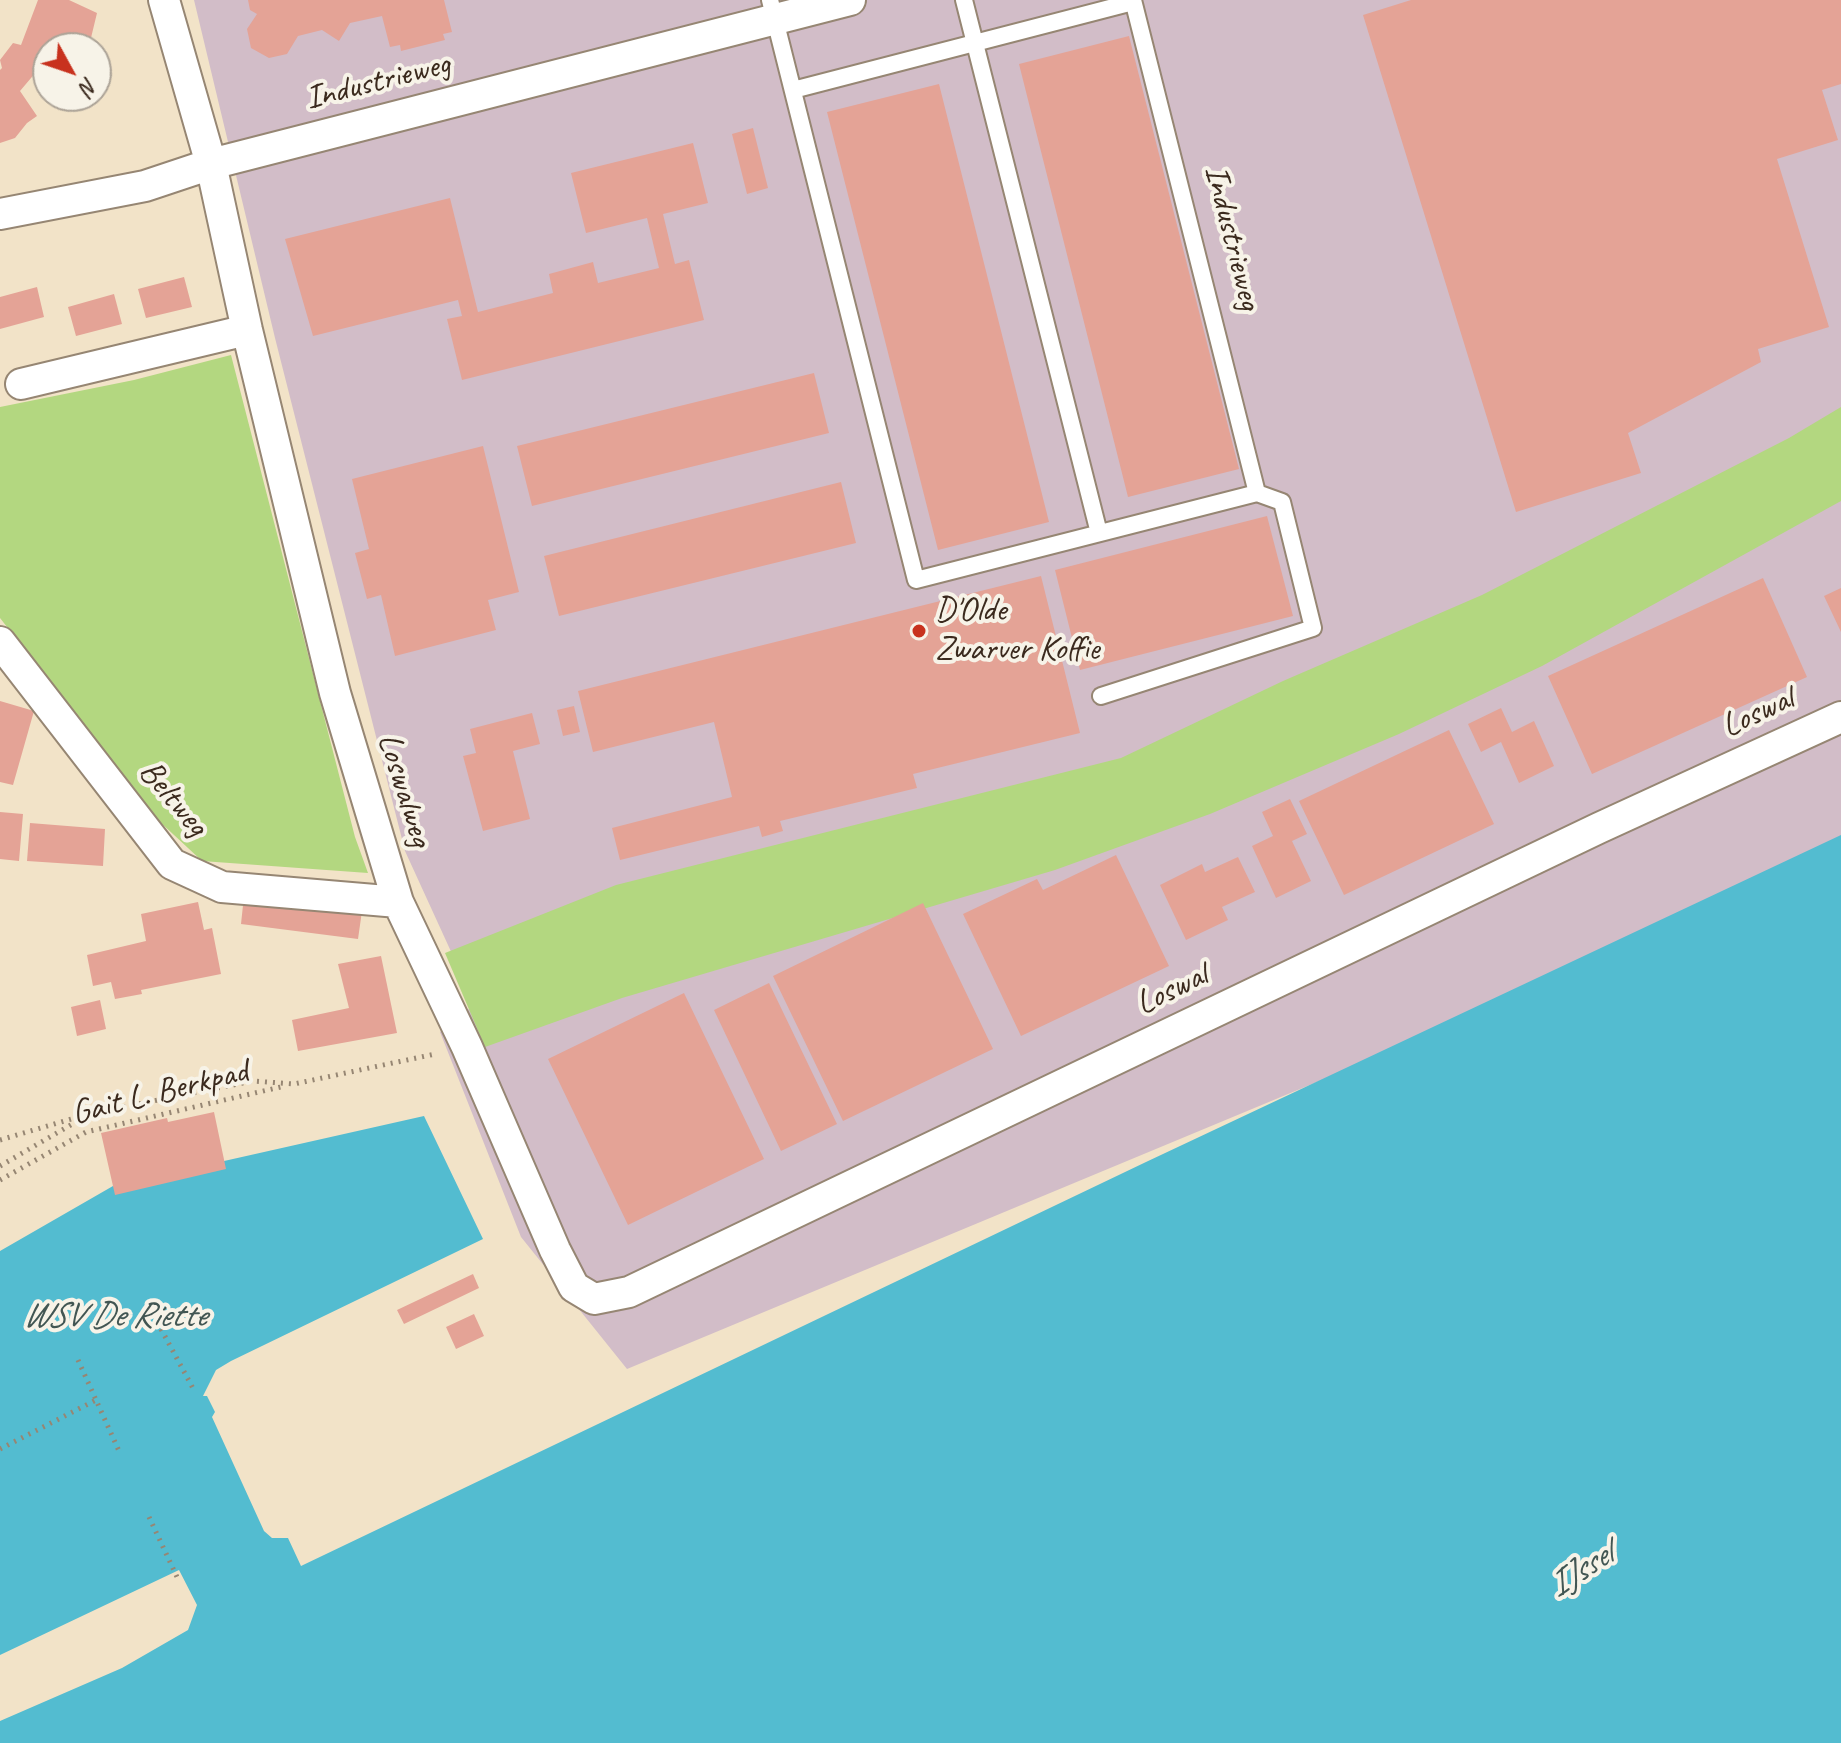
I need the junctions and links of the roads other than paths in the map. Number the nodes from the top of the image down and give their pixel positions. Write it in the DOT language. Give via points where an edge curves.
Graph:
graph roads {
  1 [pos="164,0"];
  2 [pos="850,0"];
  3 [pos="964,0"];
  4 [pos="1133,1"];
  5 [pos="772,10"];
  6 [pos="975,43"];
  7 [pos="793,90"];
  8 [pos="211,164"];
  9 [pos="0,214"];
  10 [pos="247,330"];
  11 [pos="21,384"];
  12 [pos="1257,493"];
  13 [pos="1099,533"];
  14 [pos="0,642"];
  15 [pos="1101,696"];
  16 [pos="1841,717"];
  17 [pos="398,902"];
  18 [pos="555,1250"];
  1 -- 8 [label="street, Loswalweg"];
  2 -- 5 [label="street, Industrieweg"];
  3 -- 6 [label="lane"];
  4 -- 6 [label="lane, Industrieweg"];
  4 -- 12 [label="lane, Industrieweg"];
  5 -- 7 [label="lane"];
  5 -- 8 [label="street, Industrieweg"];
  6 -- 7 [label="lane, Industrieweg"];
  6 -- 13 [label="lane"];
  7 -- 13 [label="lane" via="916,580"];
  8 -- 9 [label="street, Industrieweg" via="145,186"];
  8 -- 10 [label="street, Loswalweg"];
  10 -- 11 [label="street"];
  10 -- 17 [label="street, Loswalweg" via="335,693"];
  12 -- 13 [label="lane"];
  12 -- 15 [label="lane" via="1282,502 1313,628"];
  14 -- 17 [label="street, Beltweg" via="172,864 222,887"];
  16 -- 18 [label="street, Loswal" via="629,1292 594,1299 574,1287"];
  17 -- 18 [label="street, Loswalweg"];
}
